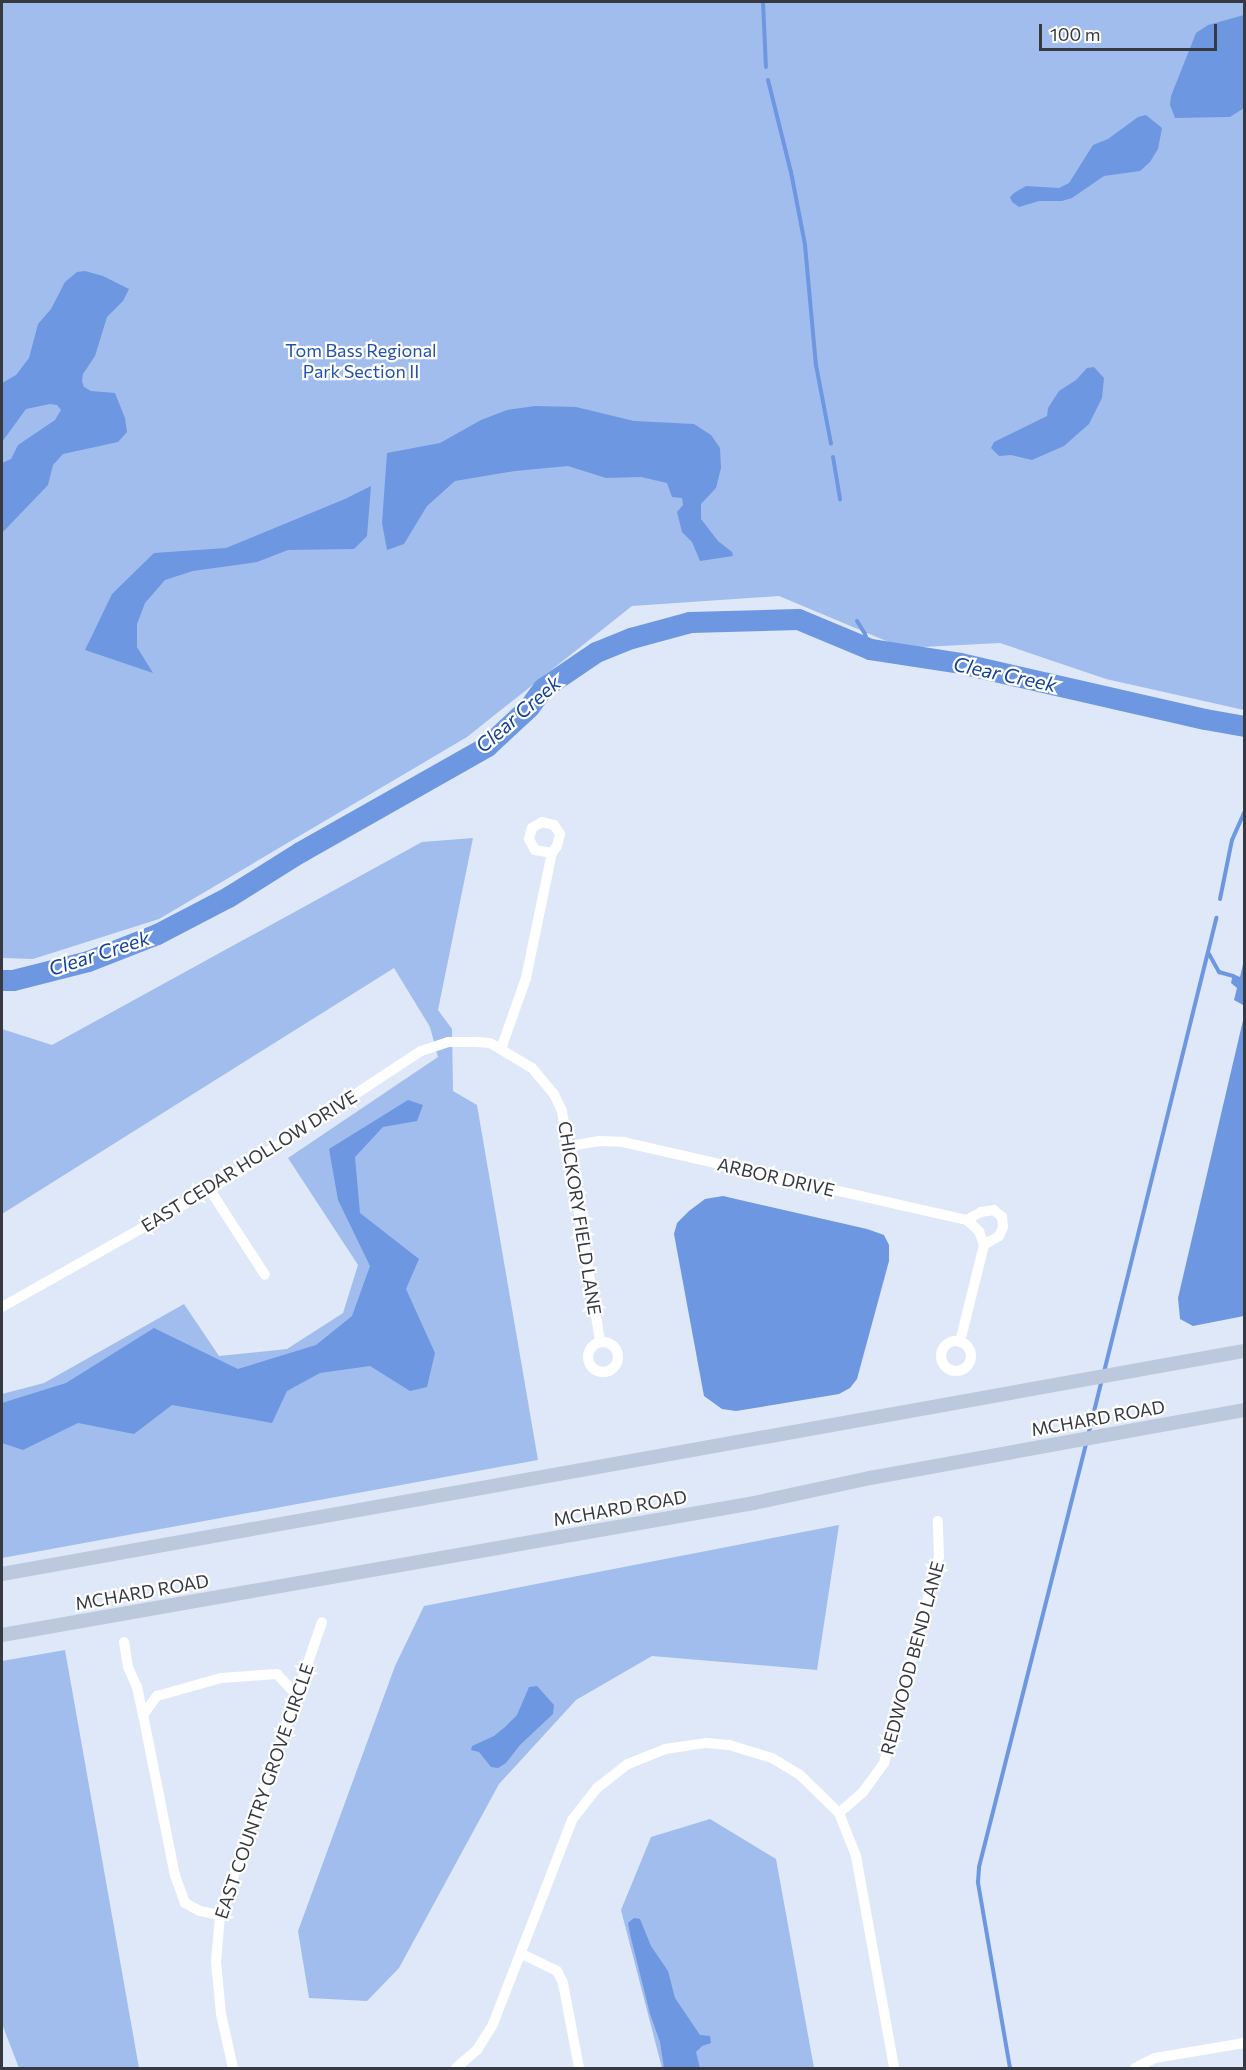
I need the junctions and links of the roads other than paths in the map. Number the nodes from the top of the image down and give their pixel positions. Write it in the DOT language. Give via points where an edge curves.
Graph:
graph roads {
  1 [pos="552,853"];
  2 [pos="501,1049"];
  3 [pos="569,1146"];
  4 [pos="210,1190"];
  5 [pos="967,1220"];
  6 [pos="984,1245"];
  7 [pos="265,1275"];
  8 [pos="2,1307"];
  9 [pos="600,1341"];
  10 [pos="960,1342"];
  11 [pos="1245,1351"];
  12 [pos="1245,1410"];
  13 [pos="938,1521"];
  14 [pos="2,1574"];
  15 [pos="322,1622"];
  16 [pos="2,1635"];
  17 [pos="124,1642"];
  18 [pos="295,1693"];
  19 [pos="143,1715"];
  20 [pos="838,1813"];
  21 [pos="220,1915"];
  22 [pos="522,1954"];
  23 [pos="1245,2043"];
  24 [pos="1136,2067"];
  25 [pos="232,2068"];
  26 [pos="456,2068"];
  27 [pos="579,2068"];
  28 [pos="894,2068"];
  1 -- 2 [label="street" via="526,978"];
  2 -- 3 [label="street, CHICKORY FIELD LANE" via="532,1068 554,1094"];
  2 -- 4 [label="street, EAST CEDAR HOLLOW DRIVE" via="490,1043 455,1042 421,1051"];
  3 -- 5 [label="street, ARBOR DRIVE" via="623,1142"];
  3 -- 9 [label="street, CHICKORY FIELD LANE"];
  4 -- 7 [label="street"];
  4 -- 8 [label="street, EAST CEDAR HOLLOW DRIVE"];
  5 -- 6 [label="street, ARBOR DRIVE" via="979,1231"];
  5 -- 6 [label="street" via="994,1210 1002,1217 999,1236"];
  6 -- 10 [label="street"];
  11 -- 14 [label="main road"];
  12 -- 16 [label="main road, MCHARD ROAD" via="754,1503"];
  13 -- 20 [label="street, REDWOOD BEND LANE" via="939,1557 888,1752 863,1792"];
  15 -- 18 [label="street, EAST COUNTRY GROVE CIRCLE"];
  17 -- 19 [label="street"];
  18 -- 19 [label="street" via="277,1674 221,1678 157,1696"];
  18 -- 21 [label="street, EAST COUNTRY GROVE CIRCLE"];
  19 -- 21 [label="street" via="175,1876 184,1903"];
  20 -- 22 [label="street" via="799,1774 752,1750 705,1743 665,1749 644,1757 610,1776 572,1820"];
  20 -- 28 [label="street" via="856,1856"];
  21 -- 25 [label="street, EAST COUNTRY GROVE CIRCLE" via="216,1962 220,2014"];
  22 -- 26 [label="street" via="493,2024 477,2050"];
  22 -- 27 [label="street" via="557,1971 563,1983"];
  23 -- 24 [label="street" via="1155,2058"];
}
